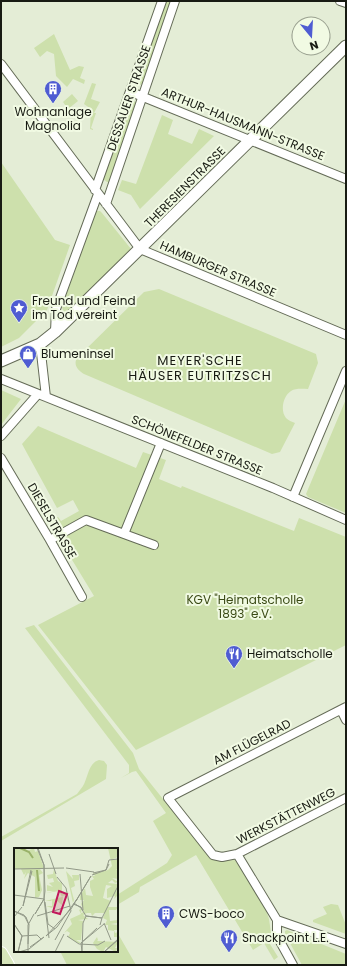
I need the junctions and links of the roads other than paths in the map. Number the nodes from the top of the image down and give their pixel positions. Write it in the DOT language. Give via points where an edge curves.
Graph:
graph roads {
  1 [pos="162,1"];
  2 [pos="176,1"];
  3 [pos="340,1"];
  4 [pos="346,3"];
  5 [pos="346,46"];
  6 [pos="1,64"];
  7 [pos="131,92"];
  8 [pos="142,96"];
  9 [pos="251,141"];
  10 [pos="346,180"];
  11 [pos="97,192"];
  12 [pos="106,204"];
  13 [pos="140,249"];
  14 [pos="55,332"];
  15 [pos="346,335"];
  16 [pos="40,344"];
  17 [pos="1,361"];
  18 [pos="346,371"];
  19 [pos="1,379"];
  20 [pos="42,395"];
  21 [pos="1,436"];
  22 [pos="161,443"];
  23 [pos="1,458"];
  24 [pos="293,497"];
  25 [pos="346,520"];
  26 [pos="124,534"];
  27 [pos="50,540"];
  28 [pos="154,545"];
  29 [pos="82,597"];
  30 [pos="343,709"];
  31 [pos="346,720"];
  32 [pos="346,798"];
  33 [pos="237,854"];
  34 [pos="277,920"];
  35 [pos="346,944"];
  36 [pos="1,953"];
  37 [pos="8,965"];
  38 [pos="294,965"];
  1 -- 7 [label="street, DESSAUER STRASSE"];
  2 -- 8 [label="street, DESSAUER STRASSE"];
  3 -- 4 [label="street"];
  5 -- 9 [label="main road, THERESIENSTRASSE"];
  6 -- 11 [label="street, HAMBURGER STRASSE"];
  7 -- 8 [label="street, ARTHUR-HAUSMANN-STRASSE"];
  7 -- 11 [label="street, DESSAUER STRASSE"];
  8 -- 9 [label="street, ARTHUR-HAUSMANN-STRASSE"];
  8 -- 12 [label="street, DESSAUER STRASSE"];
  9 -- 10 [label="street, ARTHUR-HAUSMANN-STRASSE"];
  9 -- 13 [label="main road, THERESIENSTRASSE"];
  11 -- 12 [label="street, HAMBURGER STRASSE"];
  11 -- 14 [label="street, DESSAUER STRASSE" via="56,309"];
  12 -- 13 [label="street, HAMBURGER STRASSE"];
  13 -- 14 [label="main road, THERESIENSTRASSE"];
  13 -- 15 [label="street, HAMBURGER STRASSE"];
  14 -- 16 [label="main road, THERESIENSTRASSE"];
  16 -- 17 [label="main road, THERESIENSTRASSE"];
  16 -- 20 [label="street"];
  18 -- 24 [label="street"];
  19 -- 20 [label="street, SCHÖNEFELDER STRASSE"];
  20 -- 21 [label="street"];
  20 -- 22 [label="street, SCHÖNEFELDER STRASSE"];
  22 -- 24 [label="street, SCHÖNEFELDER STRASSE"];
  22 -- 26 [label="street"];
  23 -- 27 [label="street, DIESELSTRASSE"];
  24 -- 25 [label="street, SCHÖNEFELDER STRASSE"];
  26 -- 27 [label="street" via="86,520"];
  26 -- 28 [label="street"];
  27 -- 29 [label="street, DIESELSTRASSE"];
  30 -- 31 [label="street"];
  30 -- 33 [label="street, AM FLÜGELRAD" via="168,798 213,855 222,857"];
  32 -- 33 [label="street, WERKSTÄTTENWEG"];
  33 -- 34 [label="street"];
  34 -- 35 [label="street"];
  34 -- 38 [label="street" via="277,936"];
  36 -- 37 [label="main road"];
}
